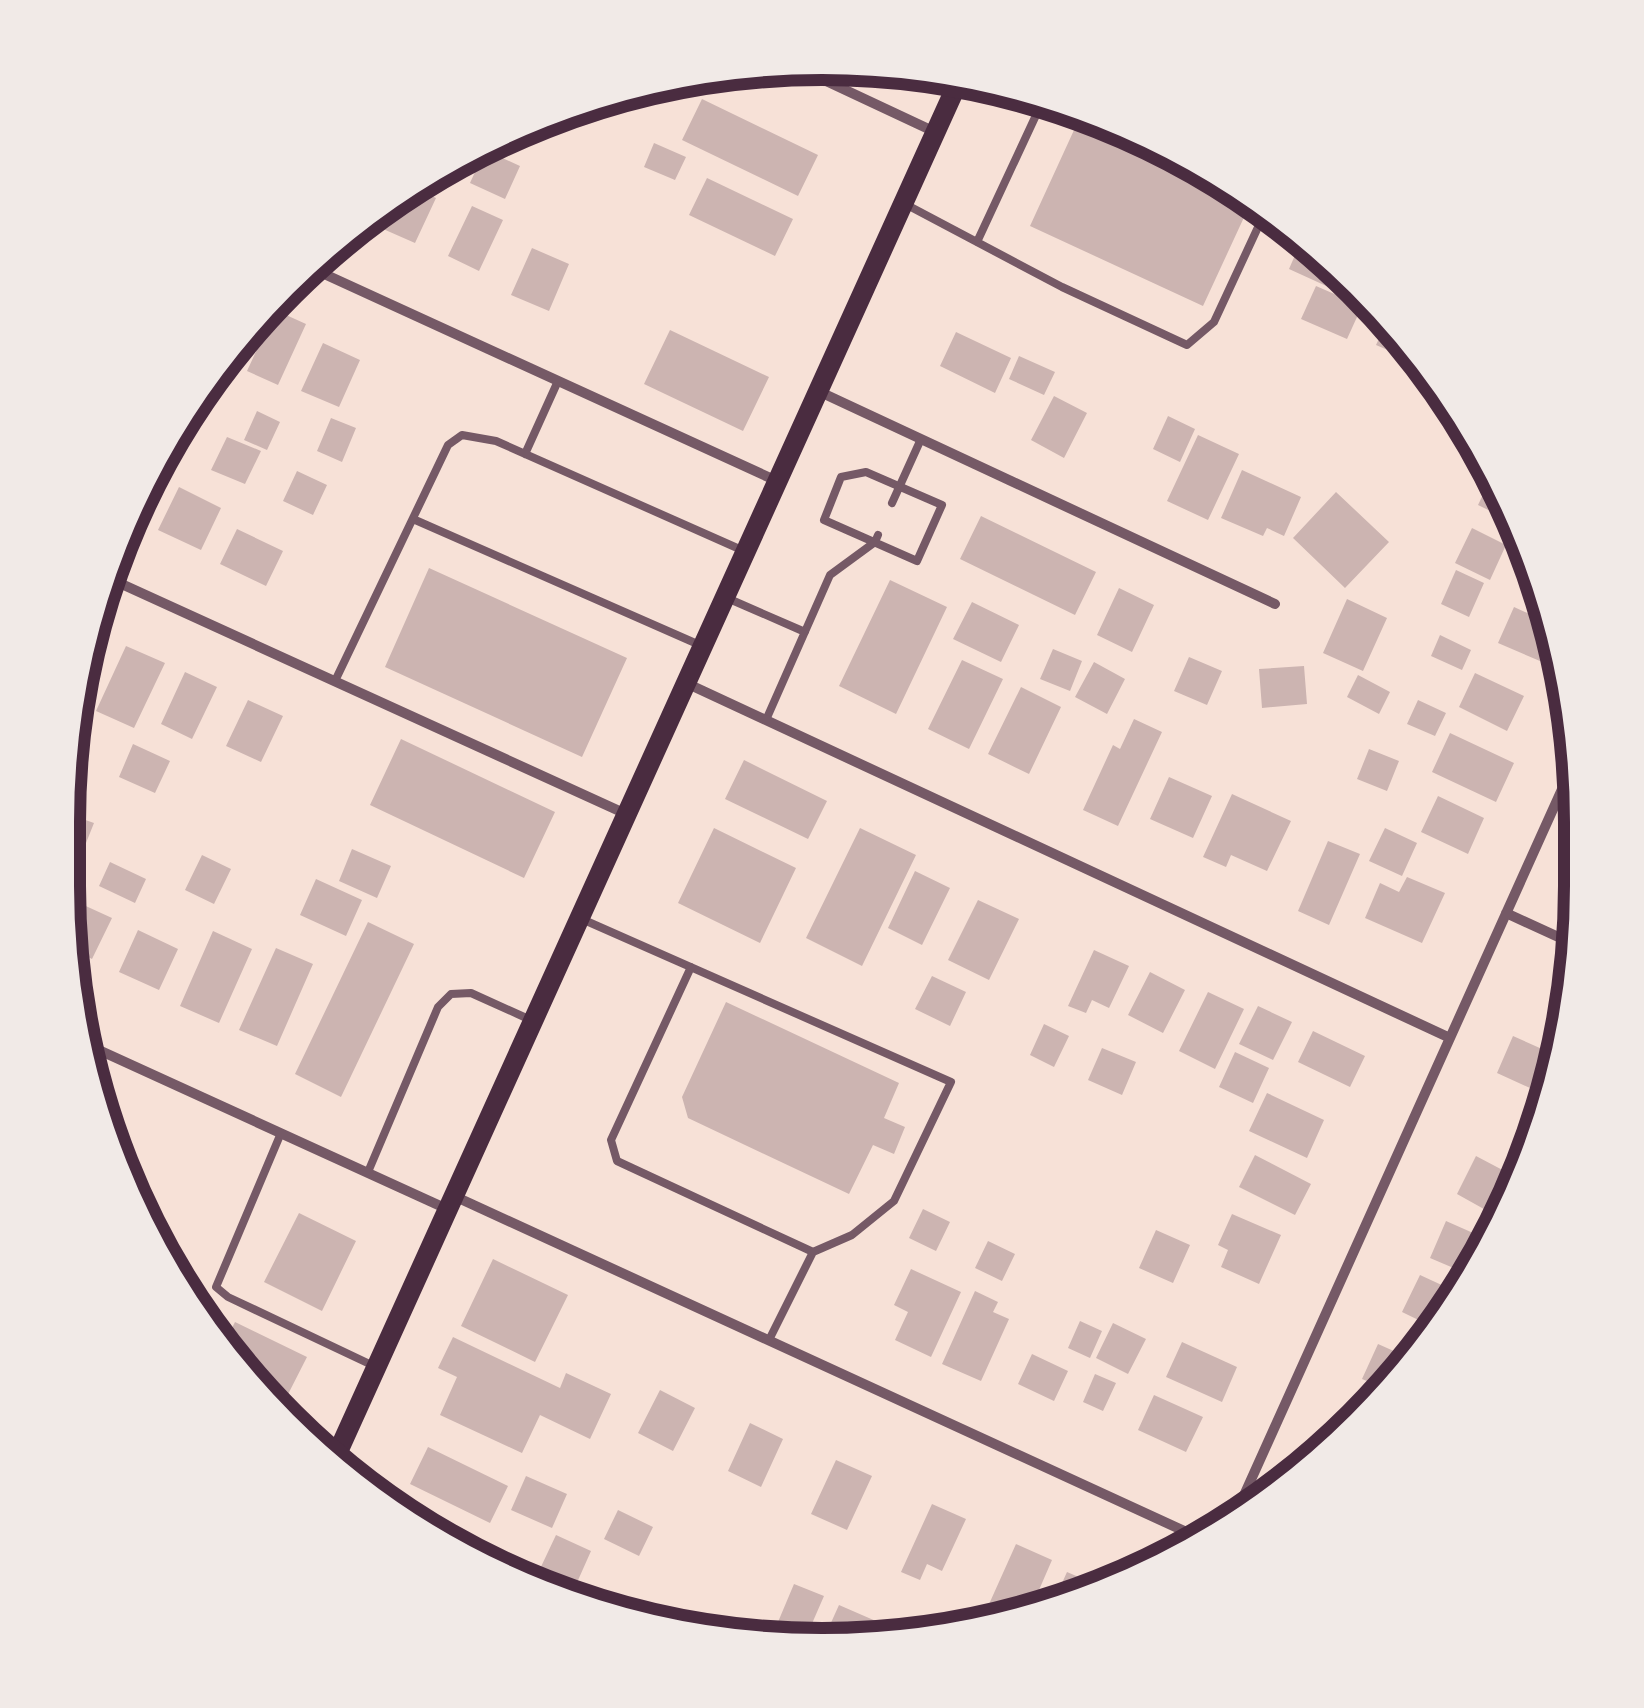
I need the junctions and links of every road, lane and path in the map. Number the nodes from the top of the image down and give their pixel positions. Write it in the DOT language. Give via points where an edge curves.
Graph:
graph roads {
  1 [pos="824,80"];
  2 [pos="954,92"];
  3 [pos="1037,112"];
  4 [pos="935,132"];
  5 [pos="903,203"];
  6 [pos="1260,223"];
  7 [pos="977,242"];
  8 [pos="323,273"];
  9 [pos="558,381"];
  10 [pos="818,391"];
  11 [pos="920,439"];
  12 [pos="525,454"];
  13 [pos="777,481"];
  14 [pos="899,486"];
  15 [pos="892,503"];
  16 [pos="412,519"];
  17 [pos="876,539"];
  18 [pos="746,552"];
  19 [pos="119,583"];
  20 [pos="724,597"];
  21 [pos="1275,604"];
  22 [pos="806,632"];
  23 [pos="702,646"];
  24 [pos="335,681"];
  25 [pos="686,683"];
  26 [pos="766,720"];
  27 [pos="1563,788"];
  28 [pos="627,814"];
  29 [pos="1506,913"];
  30 [pos="580,918"];
  31 [pos="1562,939"];
  32 [pos="692,967"];
  33 [pos="533,1021"];
  34 [pos="1450,1038"];
  35 [pos="98,1050"];
  36 [pos="281,1133"];
  37 [pos="368,1172"];
  38 [pos="451,1202"];
  39 [pos="813,1252"];
  40 [pos="769,1340"];
  41 [pos="376,1367"];
  42 [pos="339,1449"];
  43 [pos="1244,1496"];
  44 [pos="1188,1532"];
  1 -- 4 [label="street"];
  2 -- 4 [label="main road"];
  3 -- 7 [label="lane"];
  4 -- 5 [label="main road"];
  5 -- 7 [label="lane"];
  5 -- 10 [label="main road"];
  6 -- 7 [label="lane" via="1214,322 1186,345"];
  8 -- 9 [label="street"];
  9 -- 12 [label="lane"];
  9 -- 13 [label="street"];
  10 -- 11 [label="street"];
  10 -- 13 [label="main road"];
  11 -- 14 [label="lane"];
  11 -- 21 [label="street"];
  12 -- 16 [label="lane" via="462,435 448,445"];
  12 -- 18 [label="lane"];
  13 -- 18 [label="main road"];
  14 -- 15 [label="lane"];
  14 -- 17 [label="lane" via="942,505 936,519 917,561"];
  14 -- 17 [label="lane" via="866,472 841,477 824,520"];
  16 -- 23 [label="lane"];
  16 -- 24 [label="lane"];
  17 -- 22 [label="lane" via="830,575"];
  18 -- 20 [label="main road"];
  19 -- 24 [label="street"];
  20 -- 22 [label="lane"];
  20 -- 23 [label="main road"];
  22 -- 26 [label="lane"];
  23 -- 25 [label="main road"];
  24 -- 28 [label="street"];
  25 -- 26 [label="street"];
  25 -- 28 [label="main road"];
  26 -- 34 [label="street"];
  27 -- 29 [label="street"];
  28 -- 30 [label="main road"];
  29 -- 31 [label="street"];
  29 -- 34 [label="street"];
  30 -- 32 [label="lane"];
  30 -- 33 [label="main road"];
  32 -- 39 [label="lane" via="611,1140 617,1161"];
  32 -- 39 [label="lane" via="950,1082 894,1200 864,1228"];
  33 -- 37 [label="lane" via="471,993 451,994 438,1007"];
  33 -- 38 [label="main road"];
  34 -- 43 [label="street"];
  35 -- 36 [label="street"];
  36 -- 37 [label="street"];
  36 -- 41 [label="lane" via="216,1287"];
  37 -- 38 [label="street"];
  38 -- 40 [label="street"];
  38 -- 41 [label="main road"];
  39 -- 40 [label="lane"];
  40 -- 44 [label="street"];
  41 -- 42 [label="main road"];
}
